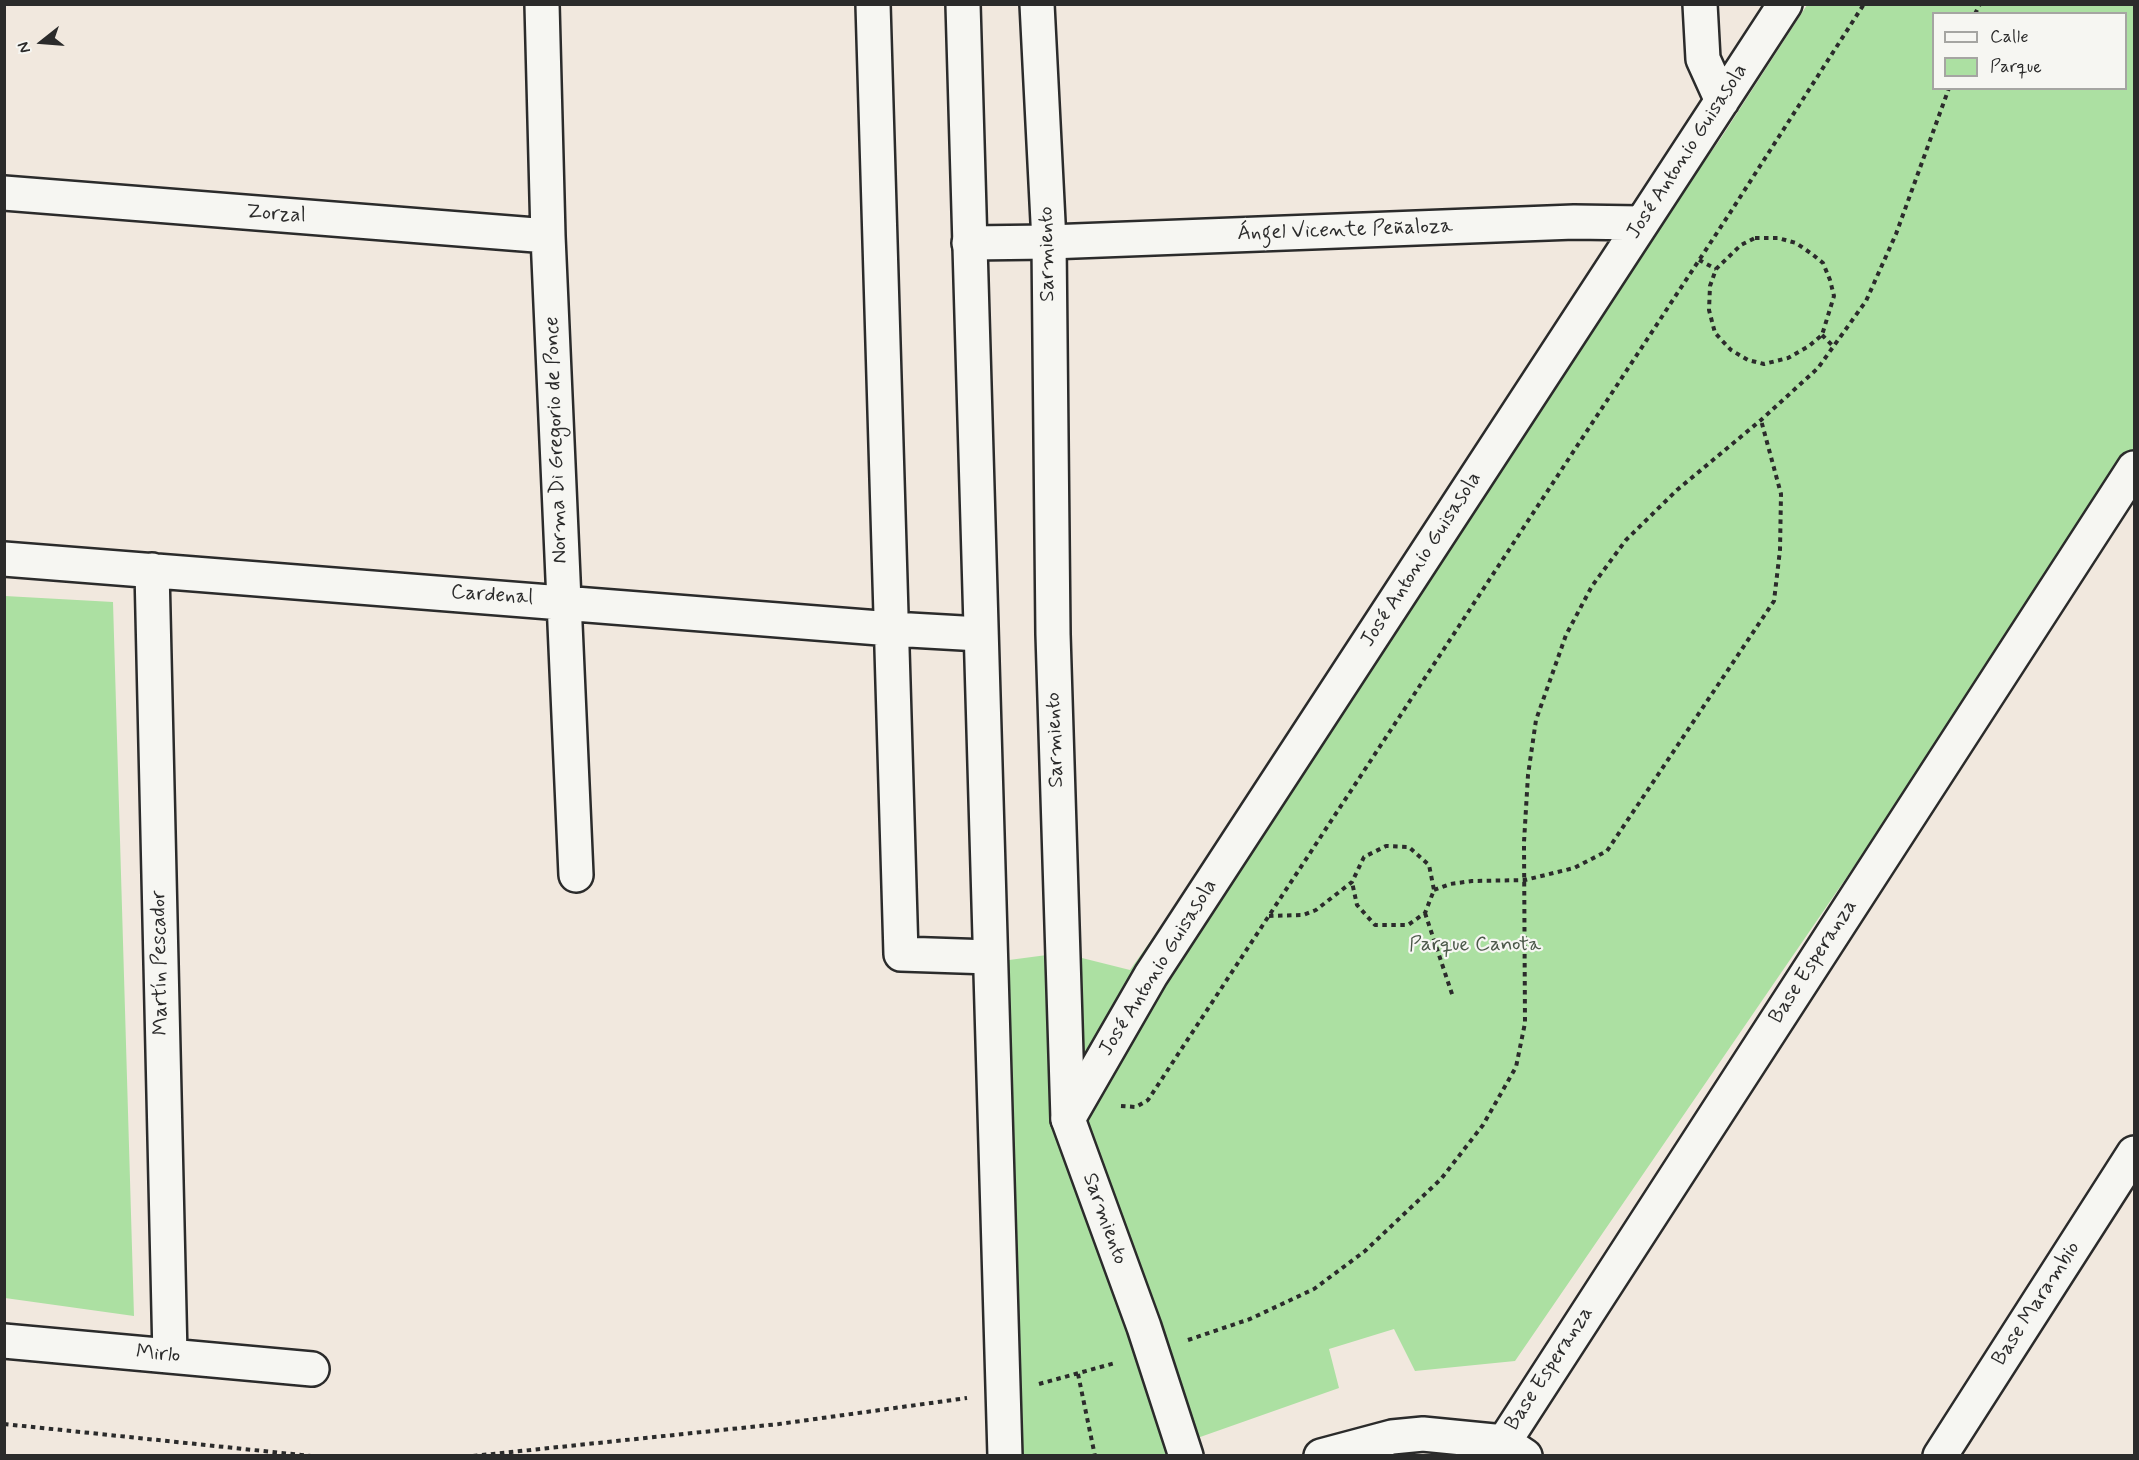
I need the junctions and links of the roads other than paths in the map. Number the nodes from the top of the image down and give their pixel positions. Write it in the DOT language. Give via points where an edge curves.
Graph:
graph roads {
  1 [pos="542,4"];
  2 [pos="873,4"];
  3 [pos="963,4"];
  4 [pos="1037,4"];
  5 [pos="1700,4"];
  6 [pos="1785,4"];
  7 [pos="1722,100"];
  8 [pos="4,194"];
  9 [pos="1641,223"];
  10 [pos="548,236"];
  11 [pos="1049,242"];
  12 [pos="969,243"];
  13 [pos="2134,468"];
  14 [pos="4,559"];
  15 [pos="152,570"];
  16 [pos="564,602"];
  17 [pos="892,629"];
  18 [pos="980,634"];
  19 [pos="576,875"];
  20 [pos="990,957"];
  21 [pos="1068,1119"];
  22 [pos="2134,1153"];
  23 [pos="4,1341"];
  24 [pos="170,1356"];
  25 [pos="312,1369"];
  26 [pos="1508,1451"];
  27 [pos="1005,1455"];
  28 [pos="1186,1455"];
  29 [pos="1321,1455"];
  30 [pos="1940,1455"];
  1 -- 10 [label="street, Norma Di Gregorio de Ponce"];
  2 -- 17 [label="street"];
  3 -- 12 [label="street"];
  4 -- 11 [label="street, Sarmiento"];
  5 -- 7 [label="street" via="1703,59"];
  6 -- 7 [label="street, José Antonio Guisasola"];
  7 -- 9 [label="street, José Antonio Guisasola"];
  8 -- 10 [label="street, Zorzal"];
  9 -- 11 [label="street, Ángel Vicente Peñaloza" via="1574,222"];
  9 -- 21 [label="street, José Antonio Guisasola" via="1151,975"];
  10 -- 16 [label="street, Norma Di Gregorio de Ponce"];
  11 -- 12 [label="street, Ángel Vicente Peñaloza"];
  11 -- 21 [label="street, Sarmiento" via="1053,634"];
  12 -- 18 [label="street"];
  13 -- 26 [label="street, Base Esperanza"];
  14 -- 15 [label="street, Cardenal"];
  15 -- 16 [label="street, Cardenal"];
  15 -- 24 [label="street, Martín Pescador"];
  16 -- 17 [label="street, Cardenal"];
  16 -- 19 [label="street, Norma Di Gregorio de Ponce"];
  17 -- 18 [label="street, Cardenal"];
  17 -- 20 [label="street" via="901,954"];
  18 -- 20 [label="street"];
  20 -- 27 [label="street"];
  21 -- 28 [label="street, Sarmiento"];
  22 -- 30 [label="street, Base Marambio"];
  23 -- 24 [label="street, Mirlo"];
  24 -- 25 [label="street, Mirlo"];
  26 -- 29 [label="street" via="1423,1434 1392,1437"];
}
